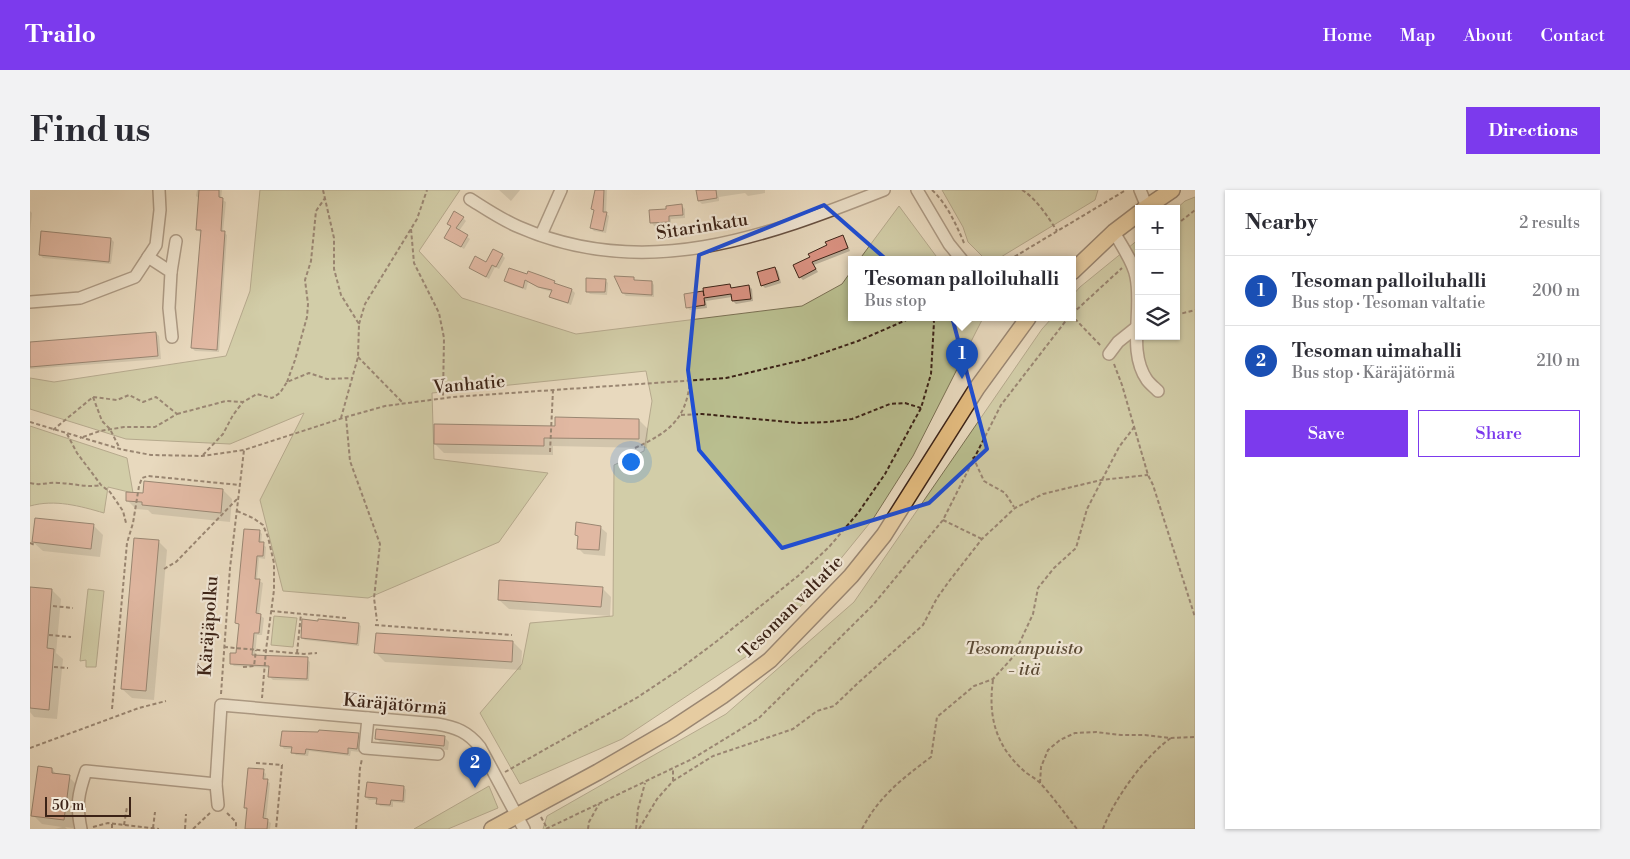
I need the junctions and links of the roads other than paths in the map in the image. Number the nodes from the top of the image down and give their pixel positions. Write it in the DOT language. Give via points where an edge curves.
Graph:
graph roads {
  1 [pos="159,190"];
  2 [pos="561,190"];
  3 [pos="884,190"];
  4 [pos="917,190"];
  5 [pos="1140,190"];
  6 [pos="1172,190"];
  7 [pos="470,200"];
  8 [pos="1142,205"];
  9 [pos="1149,205"];
  10 [pos="1135,215"];
  11 [pos="1114,232"];
  12 [pos="541,235"];
  13 [pos="176,241"];
  14 [pos="959,256"];
  15 [pos="148,257"];
  16 [pos="1076,268"];
  17 [pos="171,272"];
  18 [pos="1138,295"];
  19 [pos="30,302"];
  20 [pos="1024,321"];
  21 [pos="1135,328"];
  22 [pos="172,337"];
  23 [pos="1138,340"];
  24 [pos="1109,354"];
  25 [pos="1158,391"];
  26 [pos="368,718"];
  27 [pos="438,754"];
  28 [pos="216,784"];
  29 [pos="218,805"];
  30 [pos="517,815"];
  31 [pos="81,829"];
  32 [pos="492,829"];
  33 [pos="524,829"];
  1 -- 15 [label="street" via="156,244"];
  2 -- 12 [label="street"];
  3 -- 12 [label="street, Sitarinkatu" via="787,227 712,246 672,252 588,248"];
  4 -- 14 [label="street"];
  5 -- 8 [label="street"];
  6 -- 9 [label="main road"];
  7 -- 12 [label="street, Sitarinkatu" via="519,227"];
  10 -- 11 [label="main road"];
  11 -- 16 [label="main road"];
  11 -- 18 [label="street" via="1136,275"];
  13 -- 17 [label="street"];
  15 -- 17 [label="street"];
  15 -- 19 [label="street" via="135,277 80,298"];
  17 -- 22 [label="street" via="169,308"];
  20 -- 30 [label="main road, Tesoman valtatie" via="884,535 851,576 770,660 672,729"];
  21 -- 24 [label="street"];
  23 -- 25 [label="street" via="1138,358 1148,380"];
  26 -- 27 [label="street" via="365,748"];
  26 -- 28 [label="street, Käräjätörmä" via="221,705"];
  26 -- 30 [label="street, Käräjätörmä" via="437,724 462,730 480,747"];
  28 -- 29 [label="street"];
  28 -- 31 [label="street" via="86,770 77,812"];
  30 -- 32 [label="main road, Tesoman valtatie"];
  30 -- 33 [label="street, Käräjätörmä"];
}
